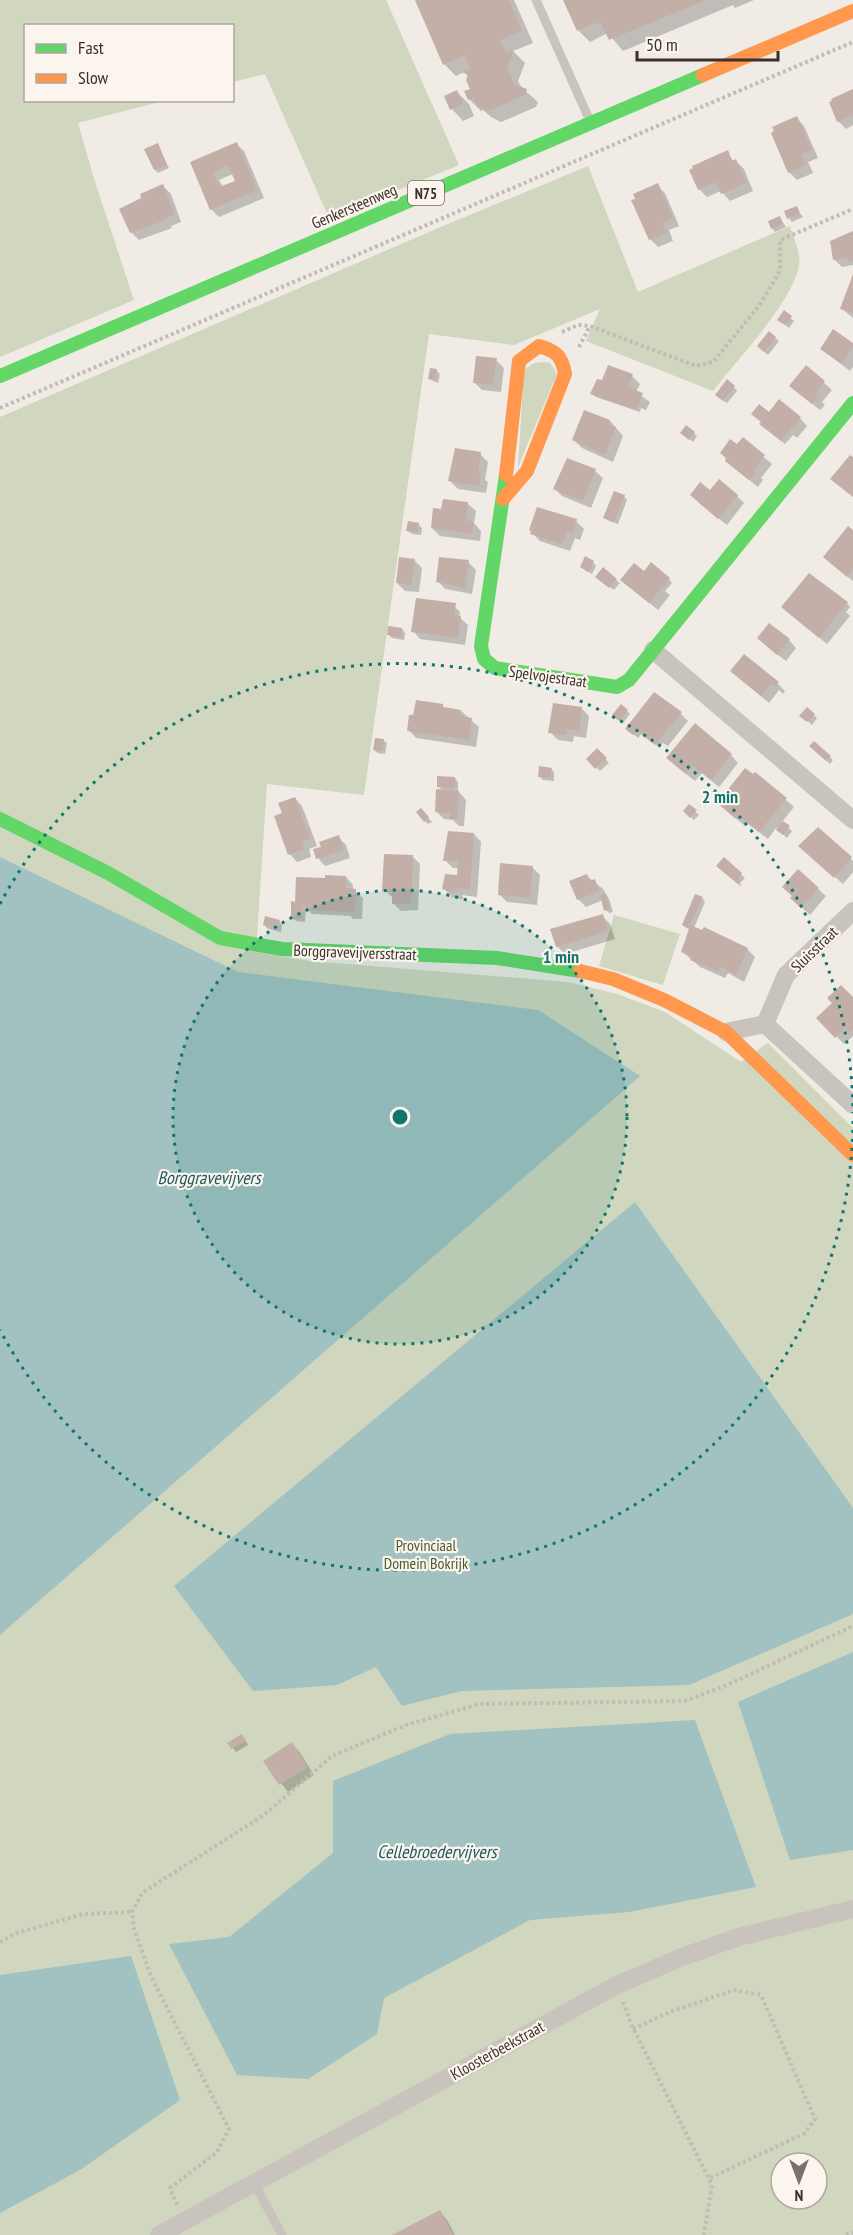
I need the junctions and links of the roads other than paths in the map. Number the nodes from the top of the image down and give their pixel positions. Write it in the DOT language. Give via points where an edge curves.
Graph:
graph roads {
  1 [pos="536,0"];
  2 [pos="853,11"];
  3 [pos="591,123"];
  4 [pos="0,376"];
  5 [pos="853,403"];
  6 [pos="503,499"];
  7 [pos="653,650"];
  8 [pos="0,819"];
  9 [pos="853,820"];
  10 [pos="853,911"];
  11 [pos="765,1023"];
  12 [pos="726,1032"];
  13 [pos="853,1105"];
  14 [pos="853,1155"];
  15 [pos="853,1909"];
  16 [pos="254,2183"];
  17 [pos="159,2235"];
  18 [pos="282,2235"];
  1 -- 3 [label="lane"];
  2 -- 3 [label="street, Genkersteenweg / N75"];
  3 -- 4 [label="street, Genkersteenweg / N75"];
  5 -- 7 [label="street, Spelvojestraat"];
  6 -- 6 [label="street, Spelvojestraat" via="519,361 538,346 555,351 563,359 565,374 527,471"];
  6 -- 7 [label="street, Spelvojestraat" via="481,646 484,659 495,668 617,687 629,680"];
  7 -- 9 [label="street"];
  8 -- 12 [label="street, Borggravevijversstraat" via="108,873 220,938 282,950 498,958 562,967 613,979"];
  10 -- 11 [label="street, Sluisstraat" via="786,975"];
  11 -- 12 [label="street"];
  11 -- 13 [label="street"];
  12 -- 14 [label="street, Borggravevijversstraat"];
  15 -- 16 [label="street, Kloosterbeekstraat" via="739,1937 617,1985"];
  16 -- 17 [label="street, Kloosterbeekstraat"];
  16 -- 18 [label="lane"];
}
